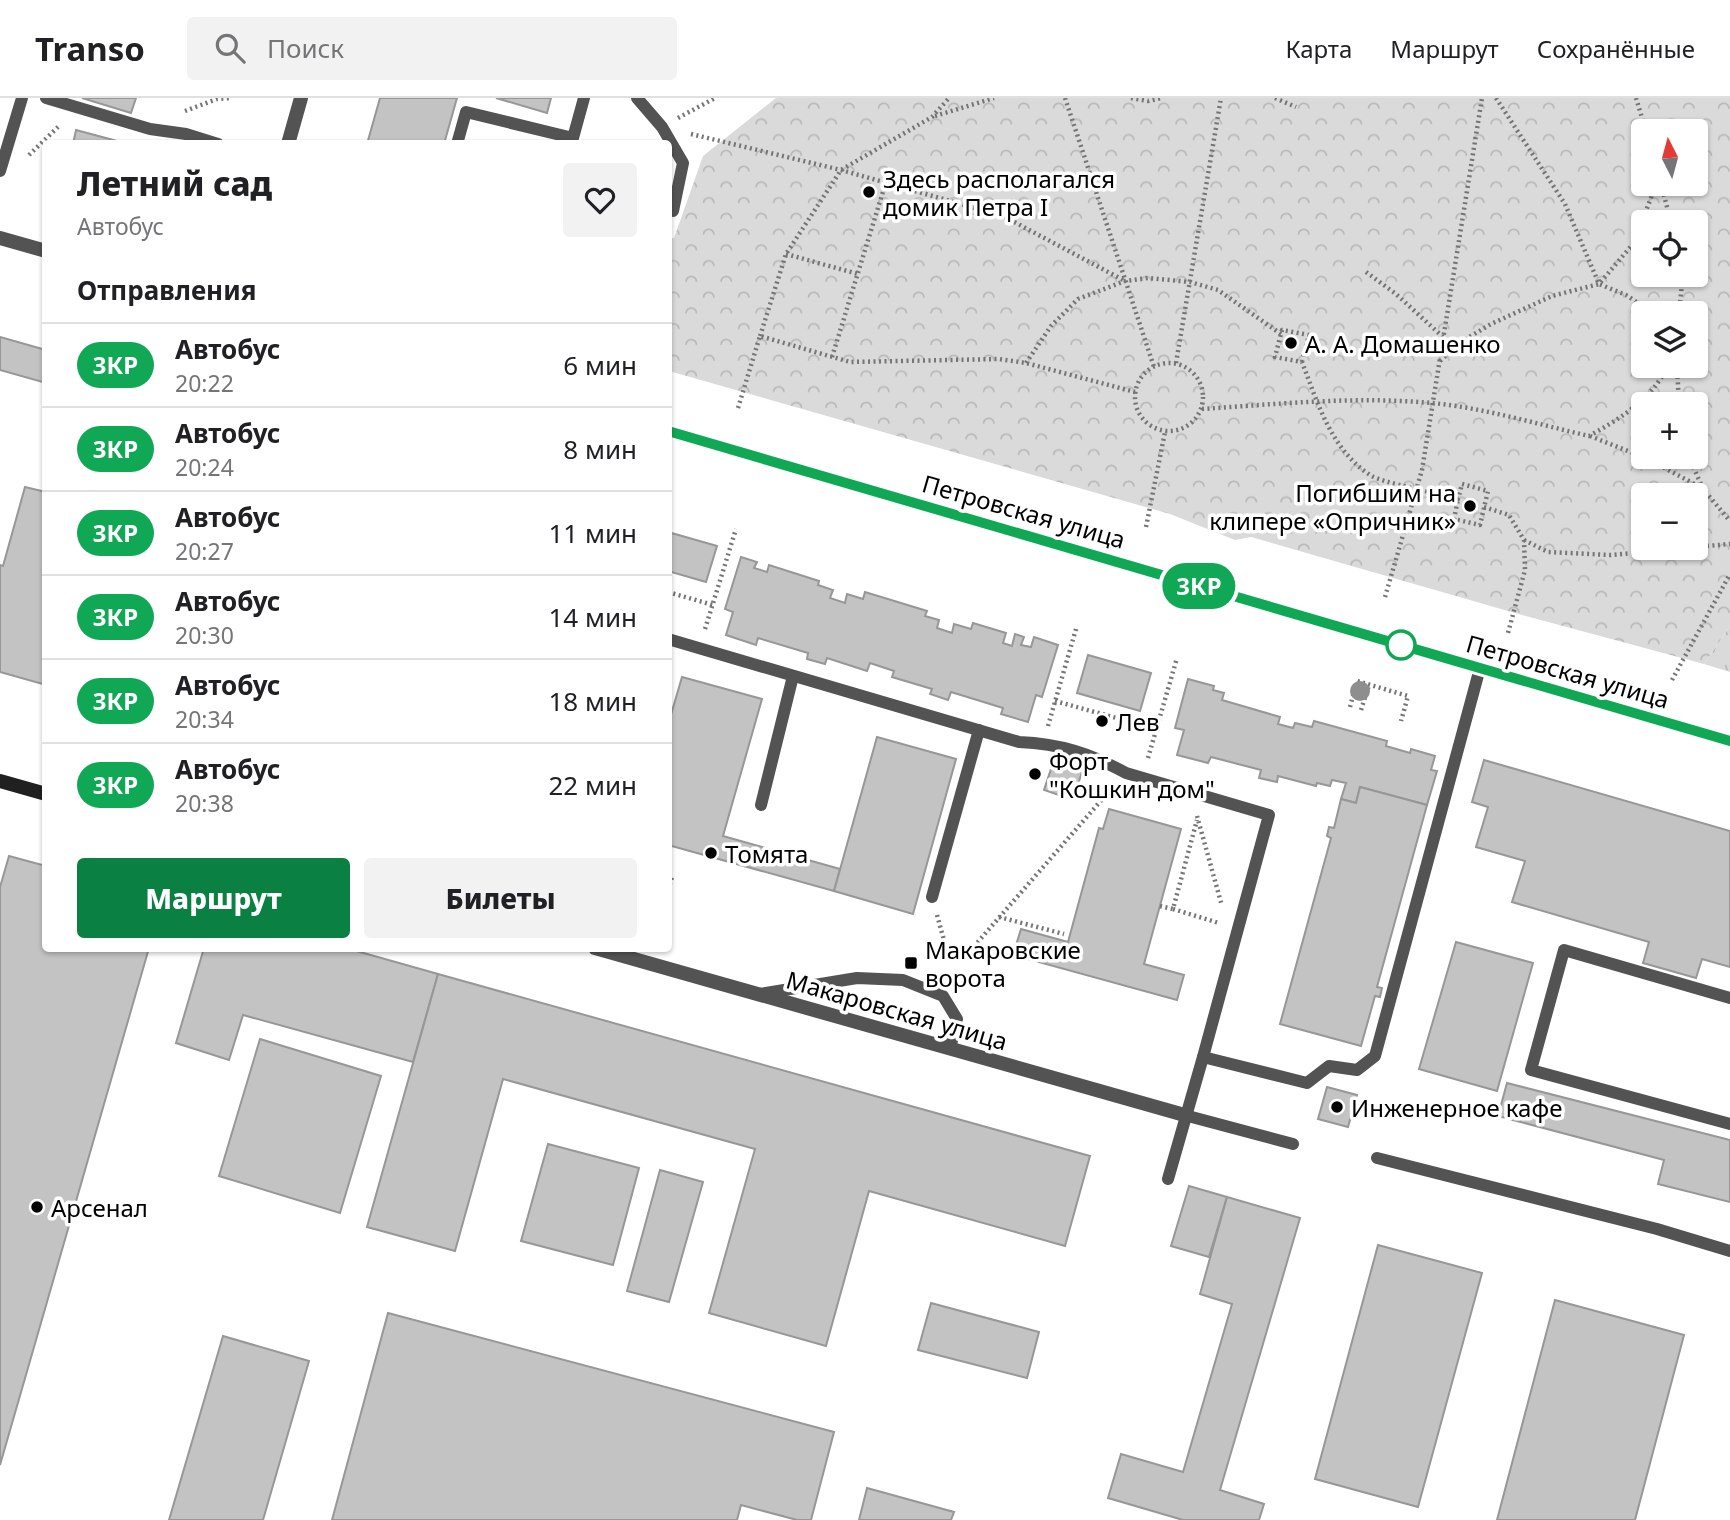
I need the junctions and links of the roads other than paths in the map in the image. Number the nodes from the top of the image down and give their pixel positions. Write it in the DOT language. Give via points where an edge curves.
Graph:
graph roads {
  1 [pos="22,98"];
  2 [pos="46,98"];
  3 [pos="301,98"];
  4 [pos="584,98"];
  5 [pos="637,98"];
  6 [pos="201,140"];
  7 [pos="289,140"];
  8 [pos="458,140"];
  9 [pos="568,140"];
  10 [pos="572,140"];
  11 [pos="670,140"];
  12 [pos="672,144"];
  13 [pos="0,171"];
  14 [pos="673,211"];
  15 [pos="0,238"];
  16 [pos="42,250"];
  17 [pos="672,432"];
  18 [pos="672,640"];
  19 [pos="1480,668"];
  20 [pos="793,676"];
  21 [pos="978,730"];
  22 [pos="1730,741"];
  23 [pos="0,781"];
  24 [pos="42,792"];
  25 [pos="761,805"];
  26 [pos="932,897"];
  27 [pos="609,952"];
  28 [pos="757,995"];
  29 [pos="1730,998"];
  30 [pos="950,1049"];
  31 [pos="1203,1057"];
  32 [pos="1188,1116"];
  33 [pos="1730,1124"];
  34 [pos="1293,1144"];
  35 [pos="1377,1158"];
  36 [pos="1167,1179"];
  37 [pos="1730,1251"];
  1 -- 13 [label="lane"];
  2 -- 6 [label="lane"];
  3 -- 7 [label="street"];
  4 -- 10 [label="lane"];
  5 -- 11 [label="lane"];
  8 -- 9 [label="lane" via="466,112"];
  12 -- 14 [label="lane" via="683,163"];
  15 -- 16 [label="street"];
  17 -- 19 [label="street, Петровская улица"];
  18 -- 20 [label="lane"];
  19 -- 22 [label="street, Петровская улица"];
  19 -- 31 [label="lane" via="1376,1056 1357,1070 1329,1066 1307,1083"];
  20 -- 21 [label="lane"];
  20 -- 25 [label="lane"];
  21 -- 26 [label="lane"];
  21 -- 31 [label="lane" via="1086,753 1126,773 1269,816"];
  23 -- 24 [label="street"];
  27 -- 28 [label="street, Макаровская улица"];
  28 -- 30 [label="street, Макаровская улица"];
  28 -- 30 [label="lane" via="857,978 904,980 943,996 957,1019"];
  29 -- 33 [label="lane" via="1564,950 1531,1070"];
  30 -- 32 [label="street, Макаровская улица"];
  31 -- 32 [label="lane"];
  32 -- 34 [label="lane"];
  32 -- 36 [label="lane"];
  35 -- 37 [label="lane"];
}
